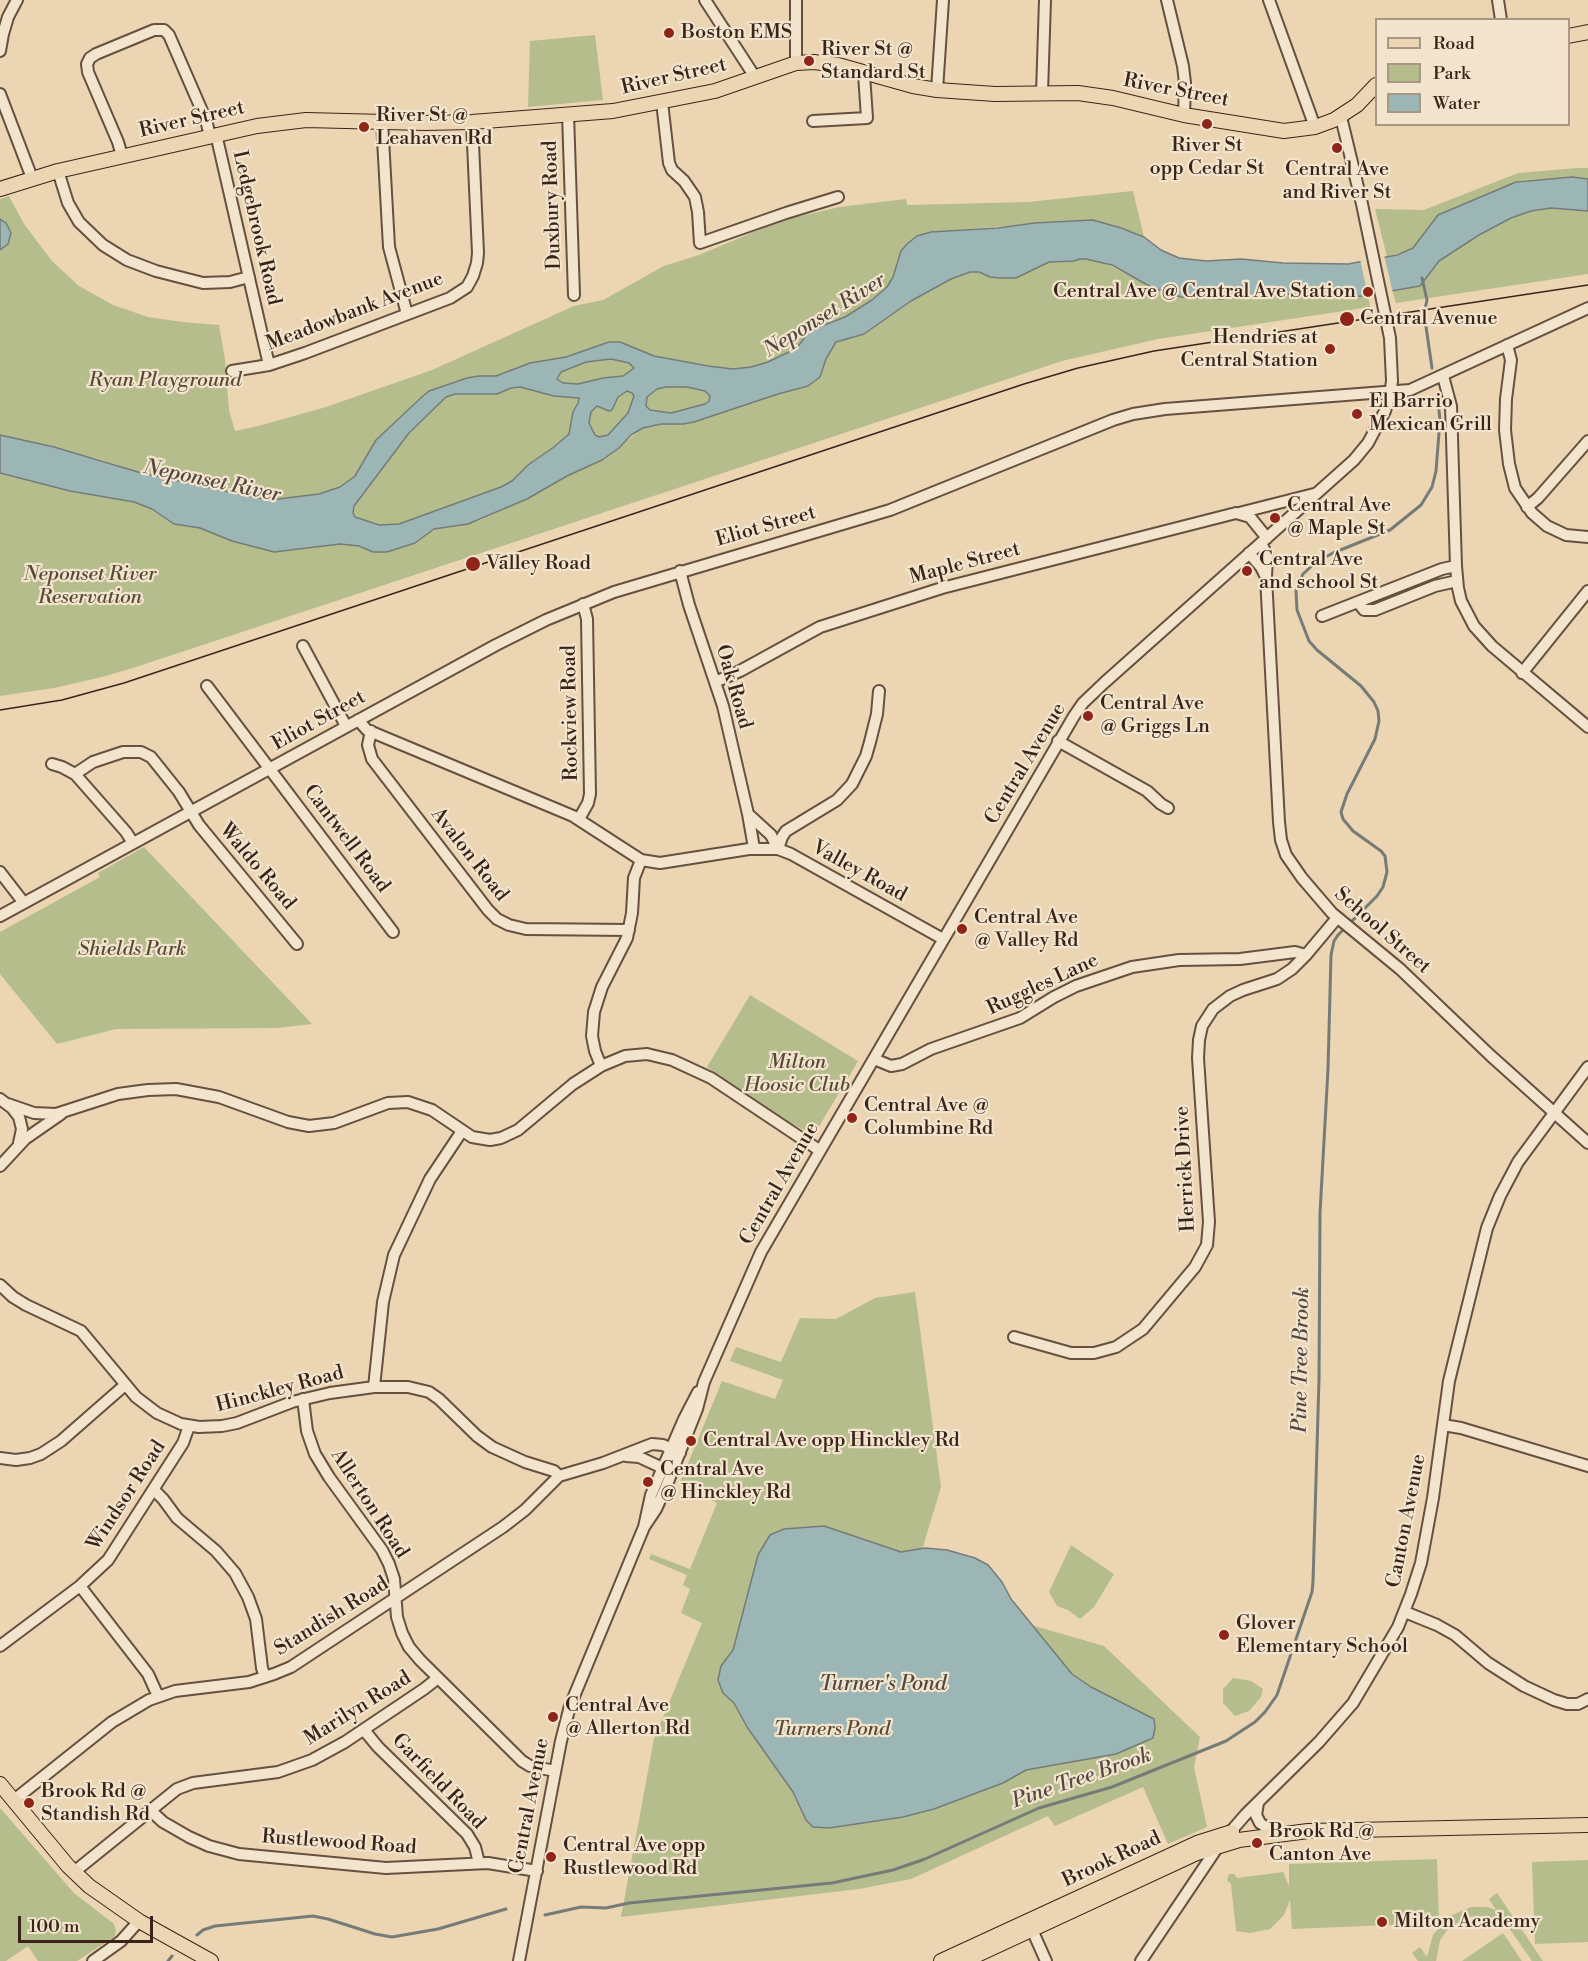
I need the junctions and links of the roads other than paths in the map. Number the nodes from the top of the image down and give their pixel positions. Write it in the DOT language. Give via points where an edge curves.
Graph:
graph roads {
  1 [pos="705,0"];
  2 [pos="796,0"];
  3 [pos="943,0"];
  4 [pos="1045,0"];
  5 [pos="1167,0"];
  6 [pos="1269,0"];
  7 [pos="1498,0"];
  8 [pos="15,1"];
  9 [pos="1501,18"];
  10 [pos="1588,32"];
  11 [pos="1570,36"];
  12 [pos="0,51"];
  13 [pos="796,63"];
  14 [pos="864,74"];
  15 [pos="755,77"];
  16 [pos="1375,87"];
  17 [pos="937,90"];
  18 [pos="1042,93"];
  19 [pos="0,95"];
  20 [pos="662,102"];
  21 [pos="568,114"];
  22 [pos="1184,115"];
  23 [pos="1341,117"];
  24 [pos="813,121"];
  25 [pos="382,122"];
  26 [pos="472,122"];
  27 [pos="1315,127"];
  28 [pos="213,135"];
  29 [pos="122,156"];
  30 [pos="58,171"];
  31 [pos="32,178"];
  32 [pos="0,189"];
  33 [pos="838,197"];
  34 [pos="249,277"];
  35 [pos="574,295"];
  36 [pos="1588,308"];
  37 [pos="407,315"];
  38 [pos="1507,345"];
  39 [pos="269,365"];
  40 [pos="231,371"];
  41 [pos="1443,376"];
  42 [pos="1391,392"];
  43 [pos="1588,441"];
  44 [pos="1316,494"];
  45 [pos="1527,507"];
  46 [pos="1236,513"];
  47 [pos="1588,537"];
  48 [pos="1264,540"];
  49 [pos="1249,553"];
  50 [pos="1456,566"];
  51 [pos="680,571"];
  52 [pos="1266,577"];
  53 [pos="1457,581"];
  54 [pos="1588,591"];
  55 [pos="1358,602"];
  56 [pos="583,604"];
  57 [pos="1322,616"];
  58 [pos="303,645"];
  59 [pos="1522,673"];
  60 [pos="715,682"];
  61 [pos="207,686"];
  62 [pos="879,691"];
  63 [pos="358,720"];
  64 [pos="346,726"];
  65 [pos="1588,727"];
  66 [pos="371,731"];
  67 [pos="1058,741"];
  68 [pos="52,764"];
  69 [pos="270,768"];
  70 [pos="75,774"];
  71 [pos="1168,808"];
  72 [pos="190,811"];
  73 [pos="748,814"];
  74 [pos="579,819"];
  75 [pos="133,843"];
  76 [pos="754,848"];
  77 [pos="778,849"];
  78 [pos="641,860"];
  79 [pos="0,872"];
  80 [pos="24,903"];
  81 [pos="0,916"];
  82 [pos="1339,919"];
  83 [pos="629,930"];
  84 [pos="393,932"];
  85 [pos="944,939"];
  86 [pos="297,944"];
  87 [pos="1306,955"];
  88 [pos="874,1059"];
  89 [pos="601,1066"];
  90 [pos="1588,1067"];
  91 [pos="4,1101"];
  92 [pos="68,1110"];
  93 [pos="1554,1112"];
  94 [pos="462,1131"];
  95 [pos="1588,1143"];
  96 [pos="18,1145"];
  97 [pos="819,1150"];
  98 [pos="0,1166"];
  99 [pos="0,1285"];
  100 [pos="1014,1337"];
  101 [pos="125,1385"];
  102 [pos="374,1387"];
  103 [pos="303,1399"];
  104 [pos="1443,1425"];
  105 [pos="189,1426"];
  106 [pos="676,1451"];
  107 [pos="625,1456"];
  108 [pos="0,1458"];
  109 [pos="1588,1467"];
  110 [pos="667,1470"];
  111 [pos="559,1476"];
  112 [pos="154,1490"];
  113 [pos="80,1586"];
  114 [pos="395,1599"];
  115 [pos="1405,1612"];
  116 [pos="0,1646"];
  117 [pos="265,1677"];
  118 [pos="438,1678"];
  119 [pos="158,1696"];
  120 [pos="1588,1699"];
  121 [pos="364,1730"];
  122 [pos="555,1771"];
  123 [pos="0,1784"];
  124 [pos="14,1800"];
  125 [pos="1258,1803"];
  126 [pos="150,1810"];
  127 [pos="1588,1825"];
  128 [pos="1267,1828"];
  129 [pos="1308,1832"];
  130 [pos="1229,1833"];
  131 [pos="1219,1845"];
  132 [pos="479,1863"];
  133 [pos="537,1871"];
  134 [pos="74,1872"];
  135 [pos="139,1921"];
  136 [pos="1030,1925"];
  137 [pos="93,1961"];
  138 [pos="212,1961"];
  139 [pos="519,1961"];
  140 [pos="941,1961"];
  141 [pos="964,1961"];
  142 [pos="1046,1961"];
  143 [pos="1141,1961"];
  1 -- 15 [label="street"];
  2 -- 13 [label="street"];
  3 -- 17 [label="street"];
  4 -- 18 [label="street"];
  5 -- 22 [label="street" via="1183,66"];
  6 -- 27 [label="street"];
  7 -- 9 [label="street"];
  8 -- 12 [label="street"];
  10 -- 11 [label="main road"];
  13 -- 14 [label="main road, River Street" via="838,65"];
  13 -- 15 [label="main road, River Street"];
  14 -- 17 [label="main road, River Street"];
  14 -- 24 [label="street" via="867,118"];
  15 -- 20 [label="main road, River Street"];
  16 -- 23 [label="main road, River Street"];
  17 -- 18 [label="main road, River Street"];
  18 -- 22 [label="main road, River Street" via="1113,98"];
  19 -- 31 [label="street"];
  20 -- 21 [label="main road, River Street"];
  20 -- 33 [label="street" via="669,163 695,197 700,243"];
  21 -- 26 [label="main road, River Street"];
  21 -- 35 [label="street, Duxbury Road"];
  22 -- 27 [label="main road, River Street" via="1275,130"];
  23 -- 27 [label="main road, River Street"];
  23 -- 42 [label="street, Central Avenue" via="1391,346"];
  25 -- 26 [label="main road, River Street"];
  25 -- 28 [label="main road, River Street" via="294,121"];
  25 -- 37 [label="street" via="389,247"];
  26 -- 37 [label="street, Meadowbank Avenue" via="477,263 467,286 450,298"];
  28 -- 29 [label="main road, River Street"];
  28 -- 29 [label="street, Ledgebrook Road" via="171,38 164,30 154,30 96,54 87,64"];
  28 -- 34 [label="street, Ledgebrook Road"];
  29 -- 30 [label="main road, River Street"];
  30 -- 31 [label="main road, River Street"];
  30 -- 34 [label="street" via="79,222 127,260 156,272 203,283"];
  31 -- 32 [label="main road, River Street"];
  34 -- 39 [label="street, Ledgebrook Road"];
  36 -- 38 [label="street, Eliot Street"];
  37 -- 39 [label="street, Meadowbank Avenue"];
  38 -- 41 [label="street, Eliot Street"];
  38 -- 45 [label="street" via="1511,360 1505,410 1508,454 1515,488"];
  39 -- 40 [label="street, Meadowbank Avenue"];
  41 -- 42 [label="street, Eliot Street" via="1415,388"];
  41 -- 50 [label="street" via="1451,415"];
  42 -- 44 [label="street, Central Avenue" via="1385,411 1363,448"];
  42 -- 51 [label="street, Eliot Street" via="1133,414 890,510"];
  43 -- 45 [label="street"];
  44 -- 46 [label="street, Maple Street"];
  44 -- 48 [label="street, Central Avenue"];
  45 -- 47 [label="street" via="1554,530"];
  46 -- 48 [label="street" via="1250,517"];
  46 -- 60 [label="street, Maple Street" via="896,601 812,630"];
  48 -- 49 [label="street, Central Avenue"];
  48 -- 52 [label="street, School Street"];
  49 -- 52 [label="street"];
  49 -- 67 [label="street, Central Avenue" via="1087,699"];
  50 -- 53 [label="street"];
  50 -- 55 [label="street"];
  51 -- 56 [label="street, Eliot Street"];
  51 -- 60 [label="street, Oak Road"];
  52 -- 82 [label="street, School Street" via="1281,840 1296,870"];
  53 -- 55 [label="street" via="1375,610 1364,609"];
  53 -- 59 [label="street" via="1461,601 1474,626"];
  54 -- 59 [label="street"];
  55 -- 57 [label="street"];
  56 -- 63 [label="street, Eliot Street" via="522,631"];
  56 -- 74 [label="street, Rockview Road" via="587,619 590,794"];
  58 -- 64 [label="street"];
  59 -- 65 [label="street"];
  60 -- 73 [label="street, Oak Road"];
  61 -- 69 [label="street, Cantwell Road"];
  62 -- 77 [label="street" via="866,756 852,784 837,800 786,831"];
  63 -- 64 [label="street, Eliot Street"];
  63 -- 66 [label="street, Valley Road"];
  64 -- 69 [label="street, Eliot Street"];
  66 -- 74 [label="street, Valley Road"];
  66 -- 83 [label="street, Avalon Road" via="368,745 372,759 497,919 526,929"];
  67 -- 71 [label="street" via="1147,791"];
  67 -- 85 [label="street, Central Avenue"];
  68 -- 70 [label="street"];
  69 -- 72 [label="street, Eliot Street"];
  69 -- 84 [label="street, Cantwell Road"];
  70 -- 72 [label="street, Waldo Road" via="112,755 146,753"];
  70 -- 75 [label="street"];
  72 -- 75 [label="street, Eliot Street"];
  72 -- 86 [label="street, Waldo Road"];
  73 -- 76 [label="street, Oak Road"];
  73 -- 77 [label="street" via="771,835"];
  74 -- 78 [label="street, Valley Road"];
  75 -- 80 [label="street, Eliot Street"];
  76 -- 77 [label="street, Valley Road"];
  76 -- 78 [label="street, Valley Road" via="667,862"];
  77 -- 85 [label="street, Valley Road"];
  78 -- 83 [label="street" via="634,878"];
  79 -- 80 [label="street"];
  80 -- 81 [label="street, Eliot Street"];
  82 -- 87 [label="street, Herrick Drive"];
  82 -- 93 [label="street, School Street" via="1411,979"];
  83 -- 89 [label="street" via="594,1011 592,1036"];
  85 -- 88 [label="street, Central Avenue"];
  87 -- 88 [label="street, Ruggles Lane" via="1295,952 1240,959 1179,960 1132,967 1076,986 1010,1022 931,1049 902,1064 891,1066"];
  87 -- 100 [label="street, Herrick Drive" via="1282,976 1225,999 1202,1026 1198,1058 1209,1222 1206,1245 1195,1267 1143,1329 1116,1347 1094,1353 1071,1353"];
  88 -- 97 [label="street, Central Avenue"];
  89 -- 94 [label="street" via="573,1083 507,1136 484,1140"];
  89 -- 97 [label="street" via="640,1054 672,1060 719,1083"];
  90 -- 93 [label="street, Canton Avenue"];
  91 -- 92 [label="street" via="40,1114"];
  91 -- 96 [label="street" via="19,1117 22,1129"];
  92 -- 94 [label="street" via="118,1094 176,1089 211,1095 309,1126 334,1123 388,1103 408,1102 432,1110"];
  92 -- 96 [label="street"];
  93 -- 95 [label="street, School Street"];
  93 -- 104 [label="street, Canton Avenue" via="1518,1162 1491,1217 1453,1359"];
  94 -- 102 [label="street" via="430,1179 394,1255 383,1302"];
  96 -- 98 [label="street"];
  97 -- 106 [label="street, Central Avenue" via="755,1264 704,1382 698,1409"];
  99 -- 101 [label="street, Hinckley Road" via="26,1305 81,1331"];
  101 -- 105 [label="street, Hinckley Road" via="149,1408"];
  101 -- 108 [label="street" via="41,1454 16,1460"];
  102 -- 103 [label="street, Hinckley Road"];
  102 -- 111 [label="street, Hinckley Road" via="408,1387 429,1392 492,1447"];
  103 -- 105 [label="street, Hinckley Road" via="229,1425"];
  103 -- 114 [label="street, Allerton Road" via="315,1454 386,1557 394,1580"];
  104 -- 109 [label="street"];
  104 -- 115 [label="street, Canton Avenue" via="1423,1552"];
  105 -- 112 [label="street, Windsor Road"];
  106 -- 107 [label="street" via="652,1444"];
  106 -- 110 [label="street, Central Avenue"];
  107 -- 110 [label="street" via="639,1457"];
  107 -- 111 [label="street"];
  110 -- 122 [label="street, Central Avenue" via="656,1509 644,1527 573,1698"];
  111 -- 114 [label="street, Standish Road" via="514,1519"];
  112 -- 113 [label="street, Windsor Road" via="113,1554"];
  112 -- 117 [label="street" via="177,1518 221,1555 235,1573 256,1619"];
  113 -- 116 [label="street, Windsor Road"];
  113 -- 119 [label="street" via="148,1674"];
  114 -- 117 [label="street, Standish Road" via="298,1662"];
  114 -- 118 [label="street, Allerton Road" via="405,1641"];
  115 -- 120 [label="street" via="1455,1635 1524,1686 1567,1704"];
  115 -- 125 [label="street, Canton Avenue" via="1353,1702"];
  117 -- 119 [label="street, Standish Road"];
  118 -- 121 [label="street, Marilyn Road"];
  118 -- 122 [label="street, Allerton Road" via="522,1761"];
  119 -- 124 [label="street, Standish Road" via="121,1715"];
  121 -- 126 [label="street, Marilyn Road" via="330,1752 295,1767 182,1786"];
  121 -- 132 [label="street, Garfield Road" via="467,1834"];
  122 -- 133 [label="street, Central Avenue"];
  123 -- 124 [label="main road"];
  124 -- 134 [label="main road"];
  125 -- 128 [label="street" via="1256,1815"];
  125 -- 130 [label="street, Canton Avenue"];
  126 -- 132 [label="street, Rustlewood Road" via="189,1838 239,1854 386,1868"];
  126 -- 134 [label="street, Marilyn Road"];
  127 -- 129 [label="main road, Brook Road"];
  128 -- 129 [label="main road, Brook Road"];
  128 -- 130 [label="main road, Brook Road"];
  129 -- 131 [label="main road, Brook Road"];
  130 -- 131 [label="street, Canton Avenue"];
  130 -- 136 [label="main road, Brook Road" via="1192,1845"];
  131 -- 136 [label="main road, Brook Road"];
  131 -- 143 [label="street, Canton Avenue"];
  132 -- 133 [label="street, Rustlewood Road"];
  133 -- 139 [label="street, Central Avenue"];
  134 -- 135 [label="main road"];
  135 -- 137 [label="street" via="122,1941"];
  135 -- 138 [label="main road"];
  136 -- 140 [label="main road, Brook Road"];
  136 -- 141 [label="main road, Brook Road"];
  136 -- 142 [label="street"];
}
